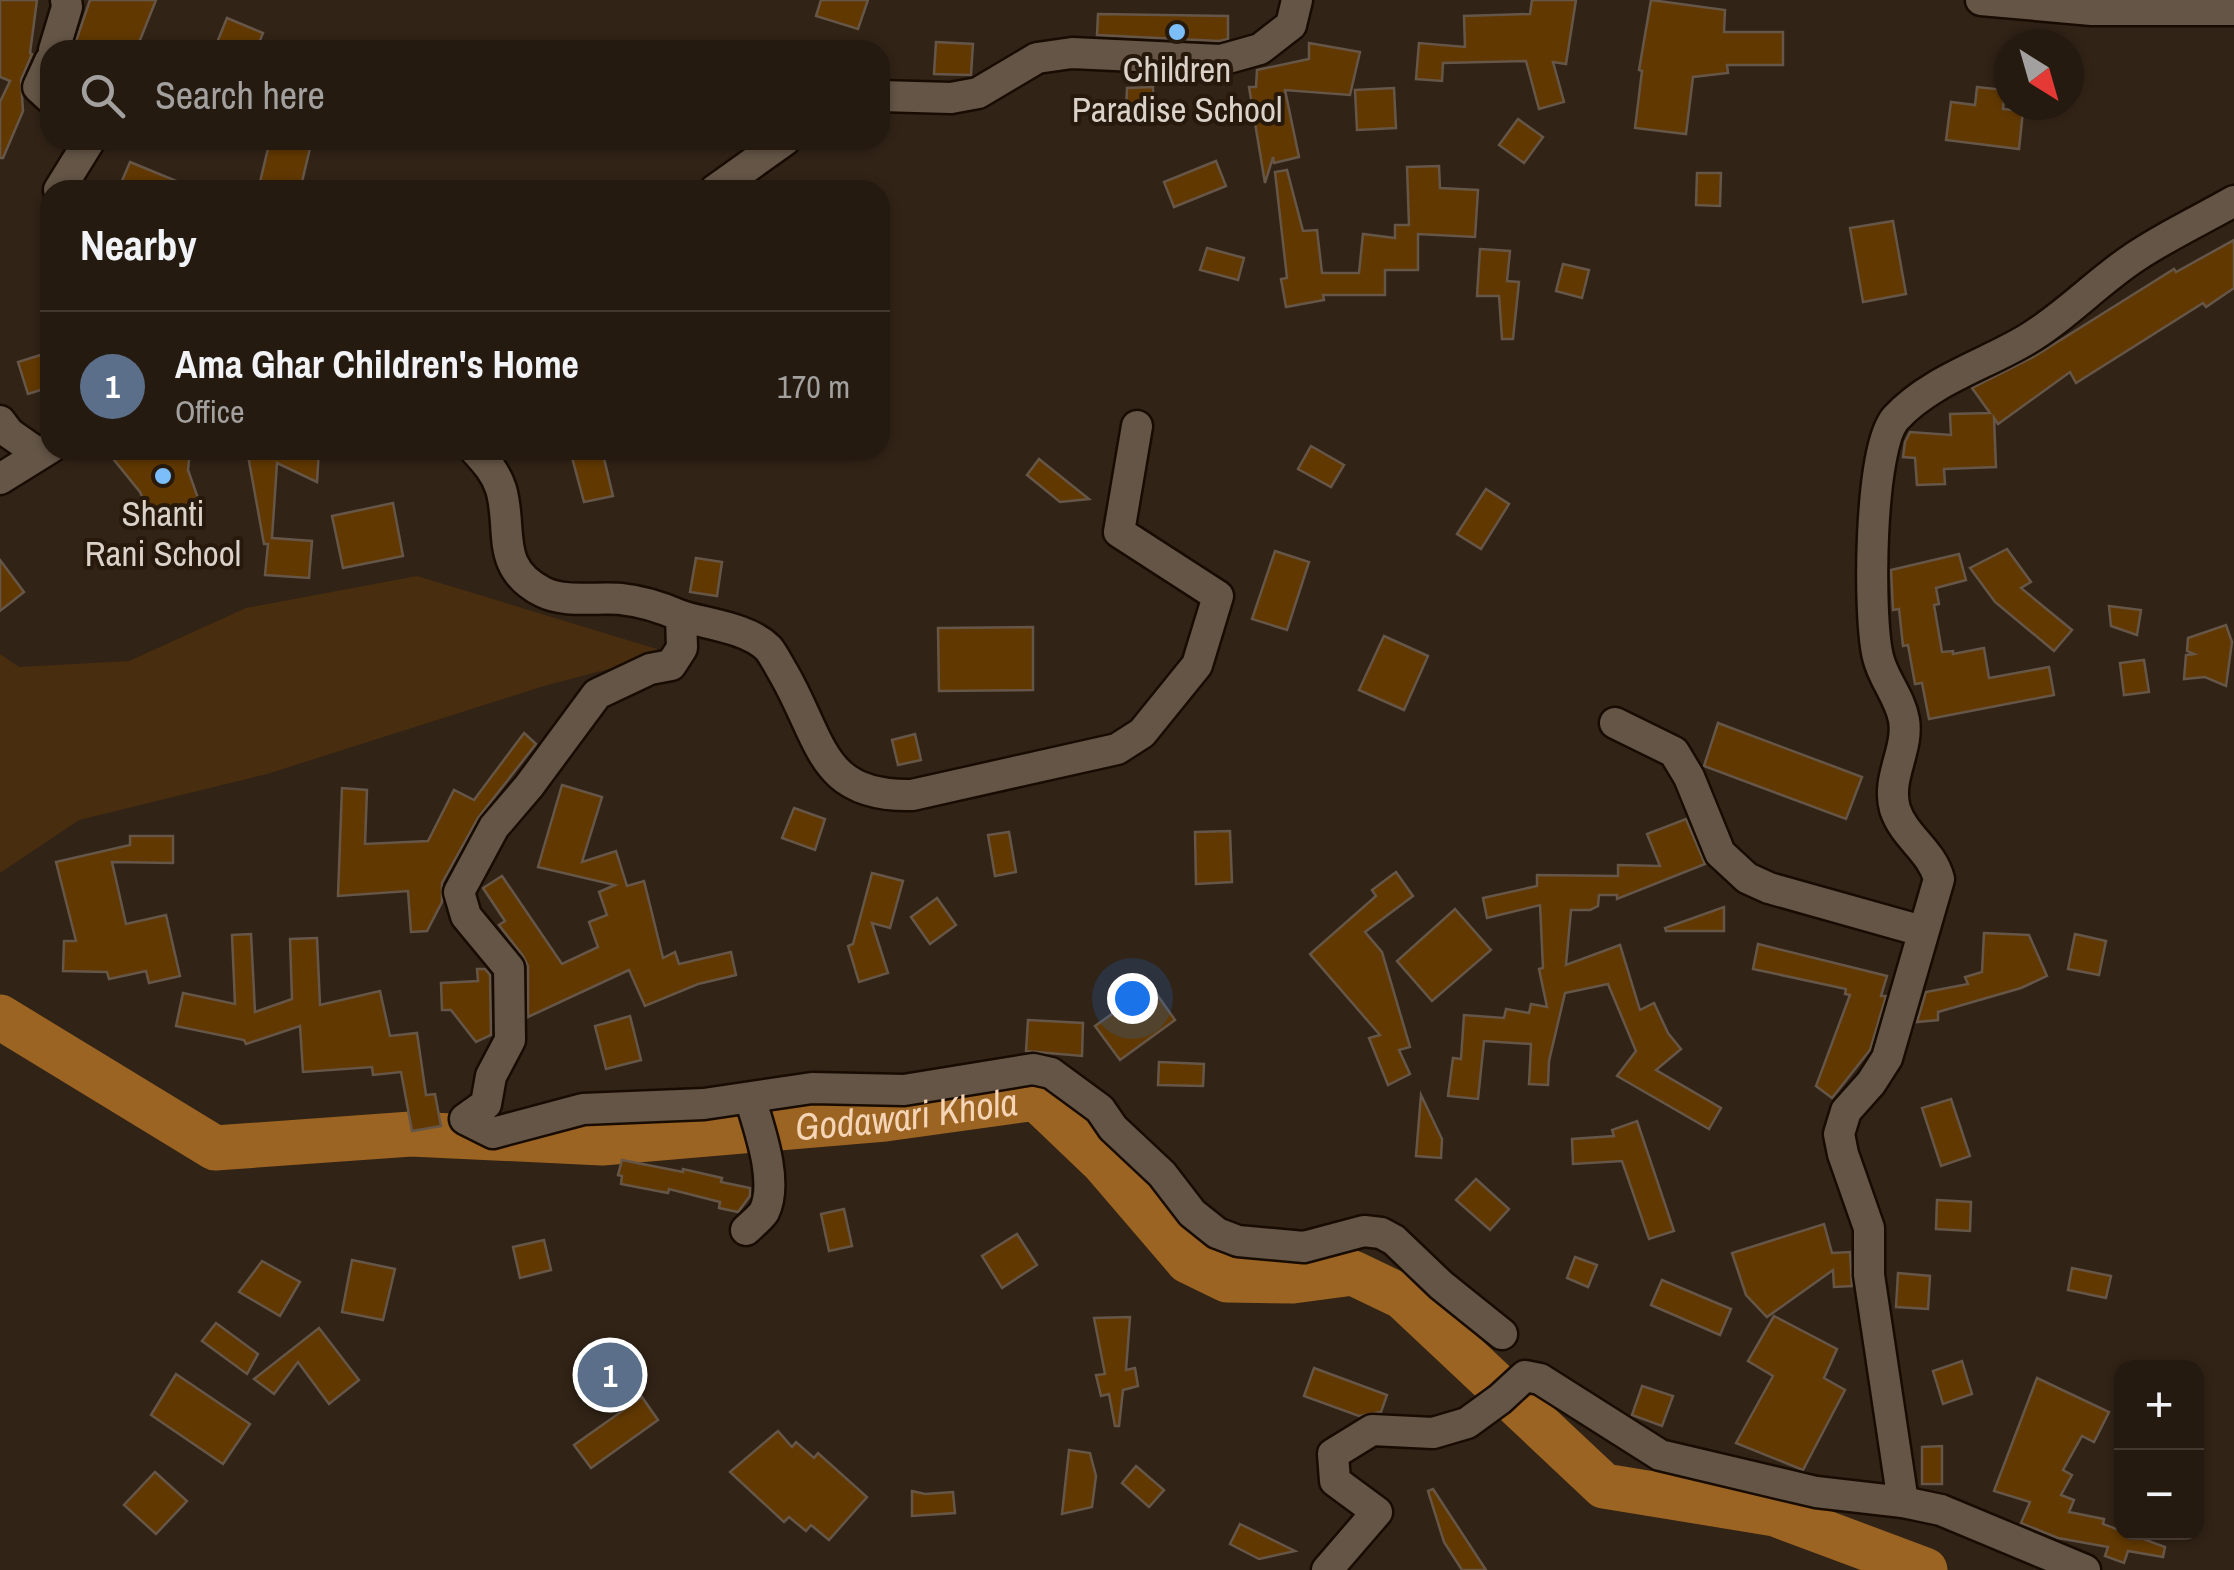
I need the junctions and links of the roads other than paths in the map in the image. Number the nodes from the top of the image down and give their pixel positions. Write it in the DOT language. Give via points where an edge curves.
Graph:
graph roads {
  1 [pos="66,0"];
  2 [pos="1297,0"];
  3 [pos="1981,0"];
  4 [pos="2234,10"];
  5 [pos="57,40"];
  6 [pos="890,96"];
  7 [pos="84,150"];
  8 [pos="771,150"];
  9 [pos="65,180"];
  10 [pos="730,180"];
  11 [pos="2234,201"];
  12 [pos="0,422"];
  13 [pos="1137,426"];
  14 [pos="40,448"];
  15 [pos="40,454"];
  16 [pos="483,460"];
  17 [pos="0,479"];
  18 [pos="681,616"];
  19 [pos="1615,723"];
  20 [pos="1922,930"];
  21 [pos="750,1098"];
  22 [pos="746,1230"];
  23 [pos="1502,1334"];
  24 [pos="1903,1502"];
  25 [pos="1327,1570"];
  26 [pos="2085,1570"];
  1 -- 5 [label="street"];
  2 -- 6 [label="street" via="1290,24 1260,49 1222,60 1072,53 1037,58 978,93"];
  3 -- 4 [label="street" via="2092,10"];
  7 -- 9 [label="street"];
  8 -- 10 [label="street"];
  11 -- 20 [label="street" via="2134,258 2029,338 1934,389 1887,430 1872,615 1882,671 1905,723 1894,804 1939,879"];
  12 -- 14 [label="street"];
  13 -- 18 [label="street" via="1118,532 1218,596 1196,664 1142,734 1117,749 912,796 882,796 858,788 829,763 768,648 752,636"];
  15 -- 17 [label="street"];
  16 -- 18 [label="street" via="502,493 506,549 526,580 545,594 624,599"];
  18 -- 21 [label="street" via="682,648 670,665 597,694 494,827 458,892 466,916 509,968 510,1040 491,1076 486,1104 464,1119 493,1133 583,1109"];
  19 -- 20 [label="street" via="1674,752 1720,852 1747,878"];
  20 -- 24 [label="street" via="1886,1058 1846,1111 1839,1134 1869,1228 1869,1275"];
  21 -- 22 [label="street" via="768,1155 764,1212"];
  21 -- 23 [label="street" via="812,1088 904,1090 1033,1069 1051,1073 1100,1109 1217,1232 1238,1241 1304,1247 1364,1231 1381,1233"];
  24 -- 25 [label="street" via="1816,1492 1660,1455 1540,1379 1524,1376 1467,1422 1433,1433 1372,1430 1333,1454 1335,1482 1377,1512"];
  24 -- 26 [label="street" via="1940,1510"];
}
